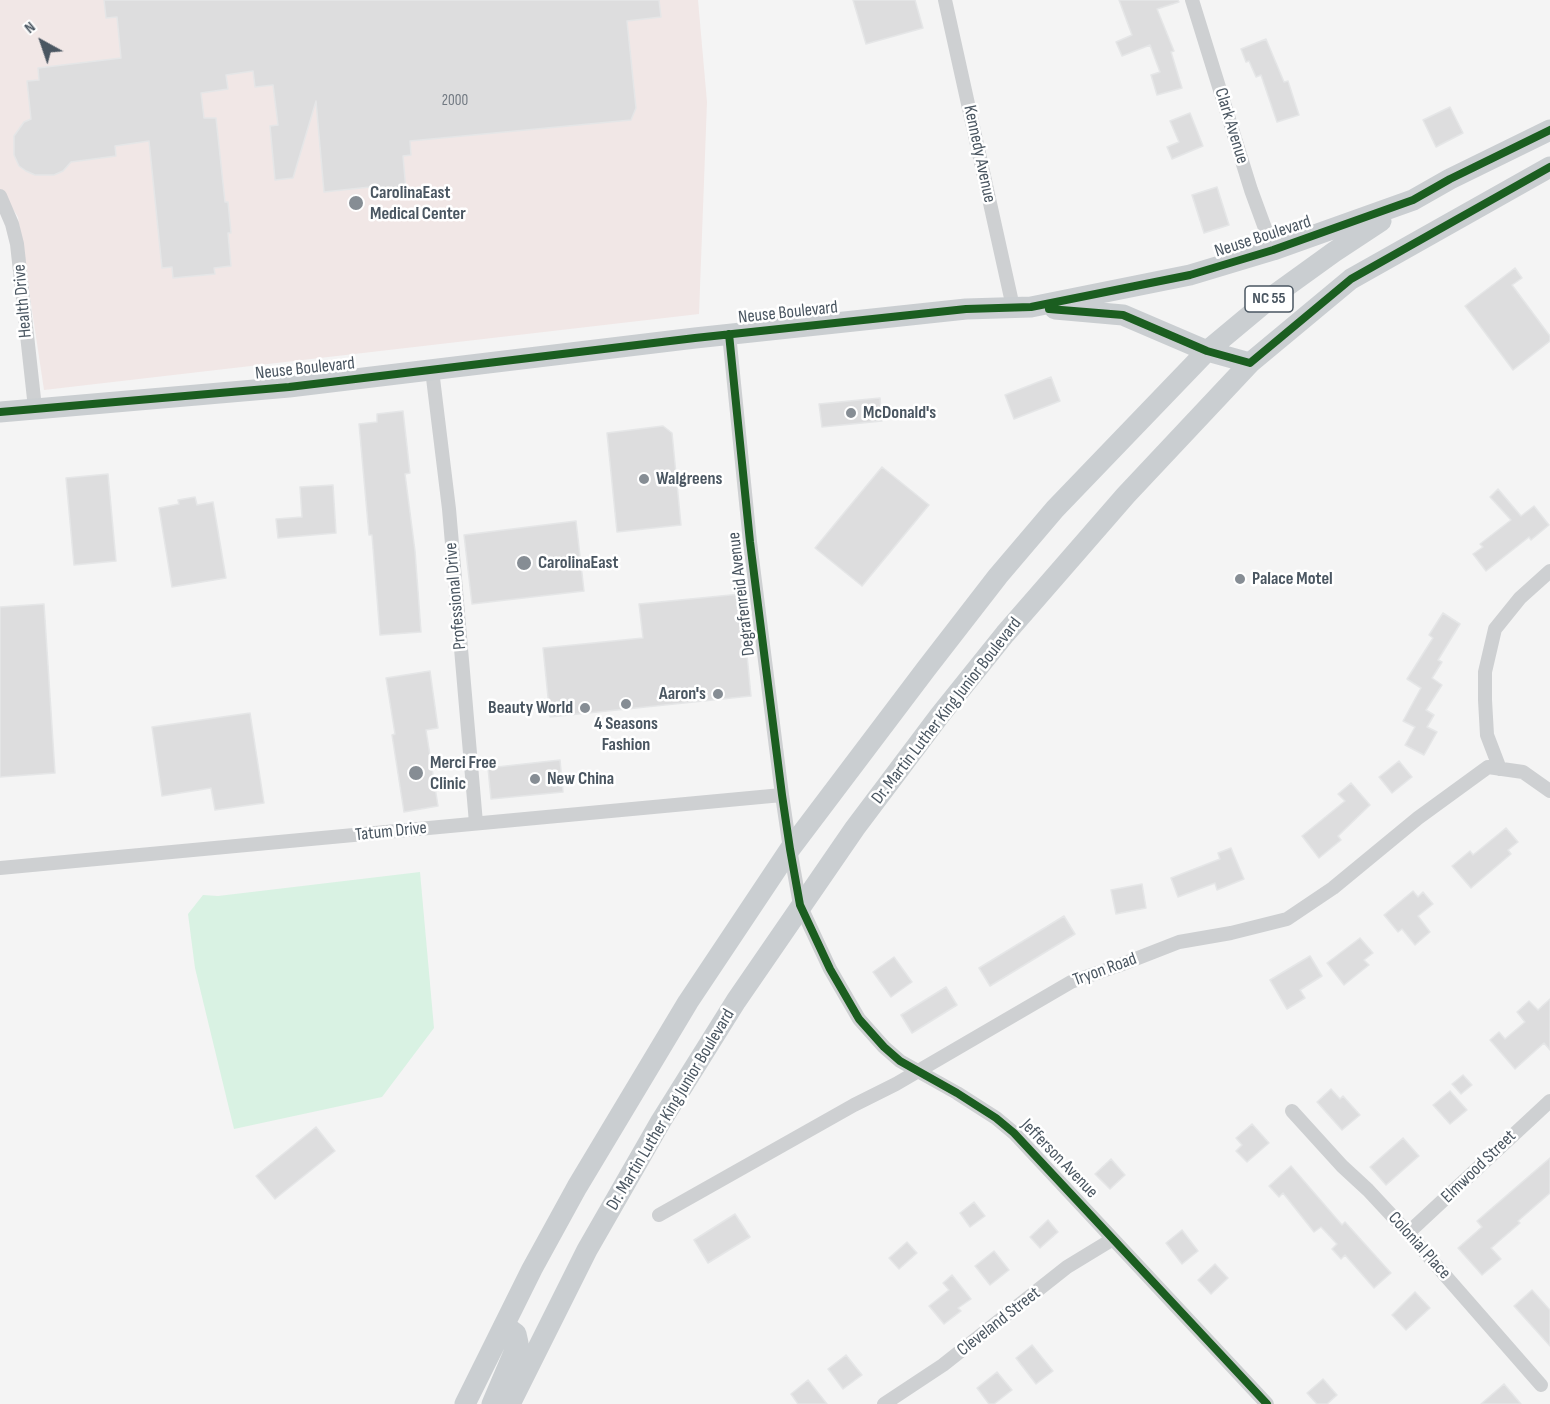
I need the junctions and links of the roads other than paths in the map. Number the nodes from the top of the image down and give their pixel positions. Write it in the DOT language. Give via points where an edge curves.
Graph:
graph roads {
  1 [pos="945,0"];
  2 [pos="1192,0"];
  3 [pos="1550,130"];
  4 [pos="1550,167"];
  5 [pos="0,196"];
  6 [pos="1413,200"];
  7 [pos="1273,250"];
  8 [pos="1334,252"];
  9 [pos="1351,279"];
  10 [pos="1022,307"];
  11 [pos="729,334"];
  12 [pos="1207,351"];
  13 [pos="1250,363"];
  14 [pos="432,370"];
  15 [pos="35,408"];
  16 [pos="0,412"];
  17 [pos="1550,571"];
  18 [pos="1500,769"];
  19 [pos="1550,791"];
  20 [pos="782,795"];
  21 [pos="476,823"];
  22 [pos="790,849"];
  23 [pos="0,868"];
  24 [pos="800,905"];
  25 [pos="916,1072"];
  26 [pos="1550,1101"];
  27 [pos="1292,1111"];
  28 [pos="659,1215"];
  29 [pos="1408,1233"];
  30 [pos="1113,1239"];
  31 [pos="504,1325"];
  32 [pos="1541,1385"];
  33 [pos="465,1404"];
  34 [pos="492,1404"];
  35 [pos="510,1404"];
  36 [pos="884,1404"];
  37 [pos="1267,1404"];
  1 -- 10 [label="street, Kennedy Avenue"];
  2 -- 7 [label="street, Clark Avenue"];
  3 -- 6 [label="main road, Neuse Boulevard / NC 55"];
  4 -- 9 [label="main road, Dr. Martin Luther King Junior Boulevard / NC 55"];
  5 -- 15 [label="street, Health Drive" via="17,244"];
  6 -- 7 [label="main road, Neuse Boulevard / NC 55"];
  6 -- 8 [label="main road, NC 55"];
  7 -- 10 [label="main road, Neuse Boulevard / NC 55" via="1190,275"];
  8 -- 9 [label="main road"];
  8 -- 12 [label="main road, NC 55"];
  9 -- 13 [label="main road, Dr. Martin Luther King Junior Boulevard / NC 55"];
  10 -- 11 [label="main road, Neuse Boulevard / NC 55" via="966,309"];
  10 -- 12 [label="main road, NC 55" via="1124,315"];
  11 -- 14 [label="main road, Neuse Boulevard / NC 55"];
  11 -- 20 [label="street, Degrafenreid Avenue"];
  12 -- 13 [label="main road, NC 55"];
  12 -- 22 [label="main road" via="1055,509 998,576"];
  13 -- 24 [label="main road, Dr. Martin Luther King Junior Boulevard" via="1126,495 1005,634"];
  14 -- 15 [label="main road, Neuse Boulevard / NC 55" via="289,387"];
  14 -- 21 [label="street, Professional Drive" via="449,509"];
  15 -- 16 [label="main road, Neuse Boulevard / NC 55"];
  17 -- 18 [label="street" via="1520,598 1495,629 1485,672 1485,700 1487,735"];
  18 -- 19 [label="street" via="1523,772"];
  18 -- 25 [label="street, Tryon Road" via="1488,767 1333,888 1287,919 1179,942 1071,982"];
  20 -- 21 [label="street, Tatum Drive"];
  20 -- 22 [label="street, Degrafenreid Avenue"];
  21 -- 23 [label="street, Tatum Drive"];
  22 -- 24 [label="street, Jefferson Avenue"];
  22 -- 31 [label="main road" via="638,1082"];
  24 -- 25 [label="street, Jefferson Avenue" via="859,1019 884,1047"];
  24 -- 35 [label="main road, Dr. Martin Luther King Junior Boulevard" via="661,1121 587,1250"];
  25 -- 28 [label="street, Tryon Road"];
  25 -- 30 [label="street, Jefferson Avenue" via="957,1093 1014,1132"];
  26 -- 29 [label="street, Elmwood Street"];
  27 -- 29 [label="street, Colonial Place"];
  29 -- 32 [label="street, Colonial Place"];
  30 -- 36 [label="street, Cleveland Street" via="1067,1267 943,1365"];
  30 -- 37 [label="street, Jefferson Avenue"];
  31 -- 33 [label="main road"];
  31 -- 34 [label="main road" via="519,1341"];
}
